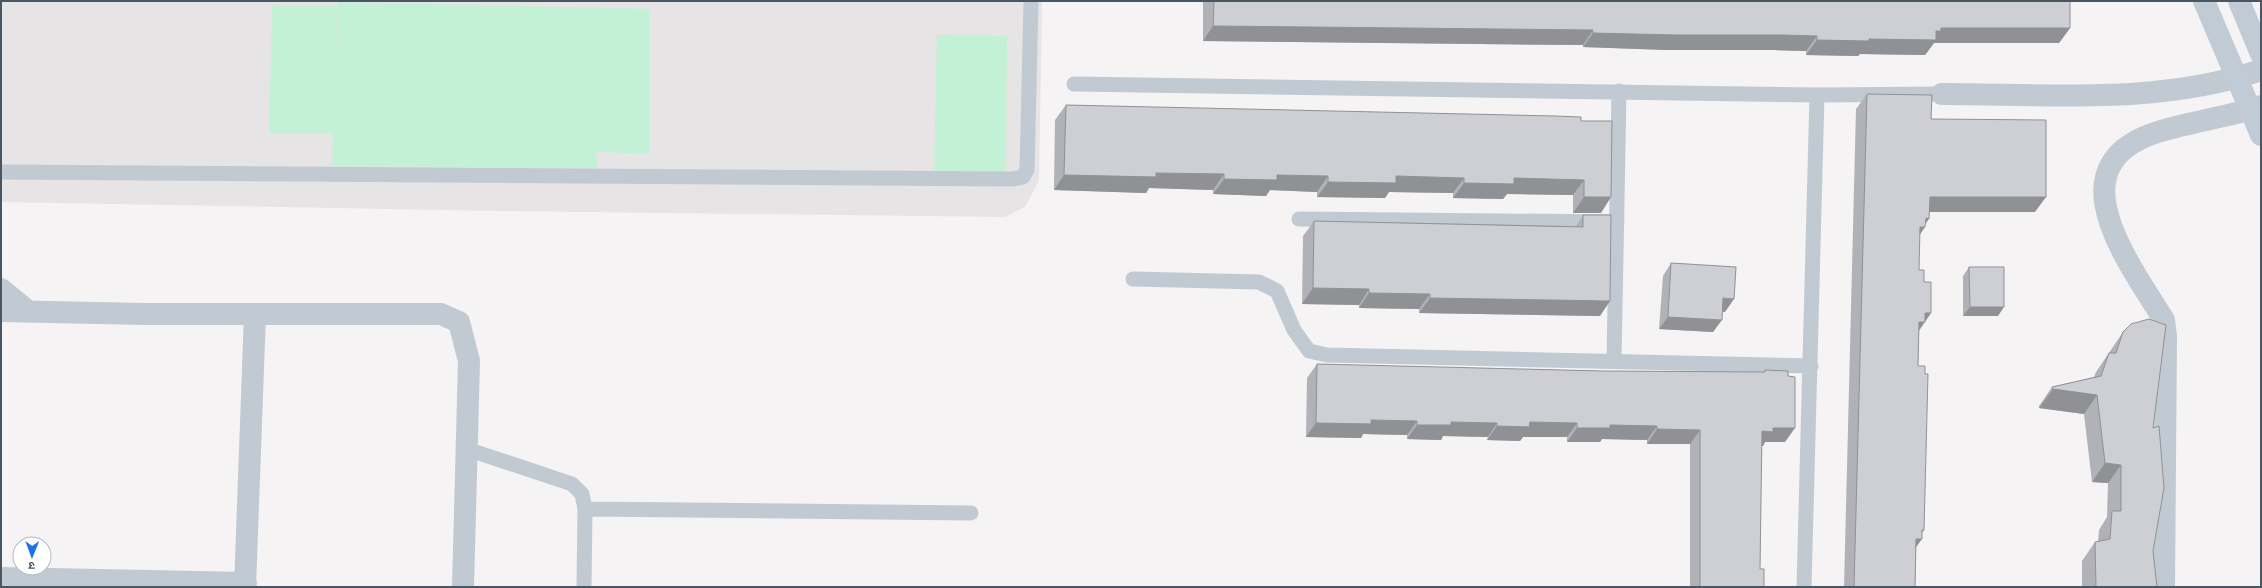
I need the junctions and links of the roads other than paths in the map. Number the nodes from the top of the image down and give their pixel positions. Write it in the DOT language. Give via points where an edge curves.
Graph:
graph roads {
  1 [pos="1031,1"];
  2 [pos="2204,1"];
  3 [pos="2239,1"];
  4 [pos="2261,54"];
  5 [pos="2261,70"];
  6 [pos="2236,79"];
  7 [pos="1074,84"];
  8 [pos="1619,91"];
  9 [pos="1942,94"];
  10 [pos="1817,95"];
  11 [pos="2255,108"];
  12 [pos="2261,135"];
  13 [pos="1,172"];
  14 [pos="1300,219"];
  15 [pos="1617,222"];
  16 [pos="1133,279"];
  17 [pos="1,288"];
  18 [pos="1,311"];
  19 [pos="29,312"];
  20 [pos="255,314"];
  21 [pos="1614,361"];
  22 [pos="1811,366"];
  23 [pos="467,449"];
  24 [pos="585,509"];
  25 [pos="971,513"];
  26 [pos="1,578"];
  27 [pos="246,585"];
  28 [pos="463,587"];
  29 [pos="584,587"];
  30 [pos="1804,587"];
  31 [pos="2164,587"];
  1 -- 13 [label="lane" via="1027,170 1023,177 1012,179"];
  2 -- 6 [label="main road"];
  3 -- 4 [label="main road"];
  5 -- 6 [label="street"];
  6 -- 9 [label="street" via="2142,94"];
  6 -- 11 [label="main road"];
  7 -- 8 [label="lane"];
  8 -- 10 [label="lane"];
  8 -- 15 [label="lane"];
  9 -- 10 [label="lane"];
  10 -- 22 [label="lane"];
  11 -- 12 [label="main road"];
  11 -- 31 [label="street" via="2160,131 2124,147 2112,162 2106,180 2105,207 2110,227 2164,320"];
  14 -- 15 [label="lane"];
  15 -- 21 [label="lane"];
  16 -- 21 [label="lane" via="1259,282 1277,291 1294,330 1309,351 1327,355"];
  17 -- 19 [label="street"];
  18 -- 19 [label="street"];
  19 -- 20 [label="street"];
  20 -- 23 [label="street" via="441,314 459,322 469,361"];
  20 -- 27 [label="street"];
  21 -- 22 [label="lane"];
  22 -- 30 [label="lane"];
  23 -- 24 [label="lane" via="572,484 582,494"];
  23 -- 28 [label="street"];
  24 -- 25 [label="lane"];
  24 -- 29 [label="lane"];
  26 -- 27 [label="street"];
}
